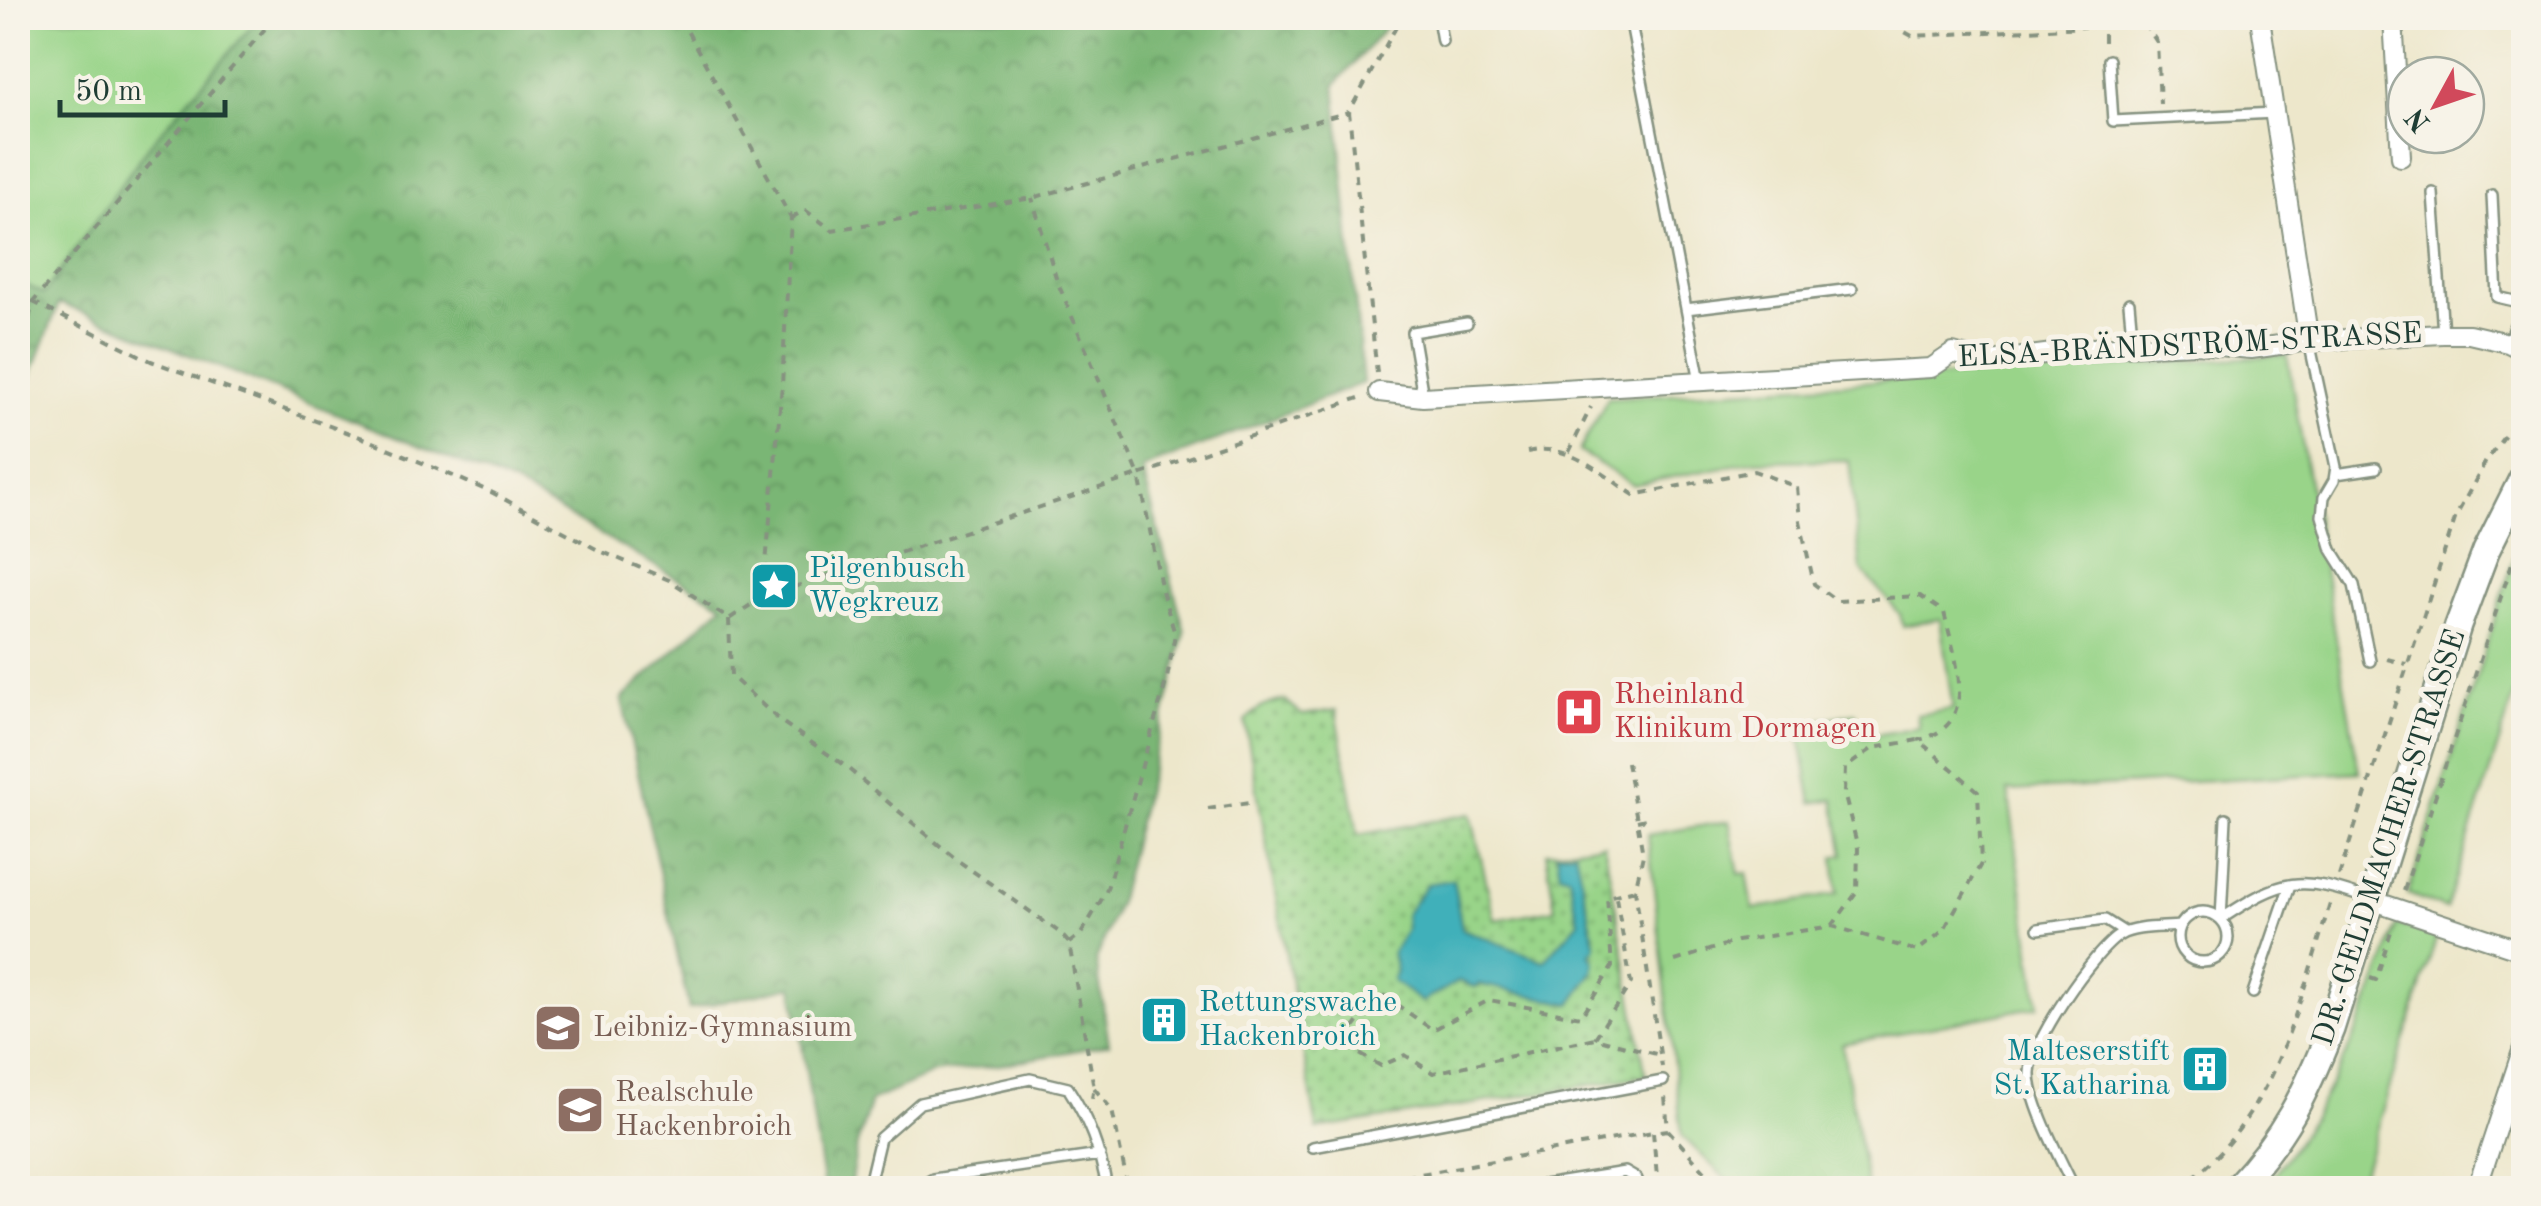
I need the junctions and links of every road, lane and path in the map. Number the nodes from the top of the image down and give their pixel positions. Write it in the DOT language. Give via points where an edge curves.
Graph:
graph roads {
  1 [pos="274,18"];
  2 [pos="680,18"];
  3 [pos="1401,18"];
  4 [pos="1438,18"];
  5 [pos="1630,18"];
  6 [pos="1898,18"];
  7 [pos="2260,18"];
  8 [pos="2393,18"];
  9 [pos="2144,20"];
  10 [pos="2104,26"];
  11 [pos="1442,41"];
  12 [pos="2108,60"];
  13 [pos="1348,112"];
  14 [pos="2276,113"];
  15 [pos="2161,118"];
  16 [pos="2401,158"];
  17 [pos="2433,193"];
  18 [pos="2492,196"];
  19 [pos="1032,198"];
  20 [pos="790,218"];
  21 [pos="1852,289"];
  22 [pos="33,302"];
  23 [pos="2130,303"];
  24 [pos="2523,303"];
  25 [pos="1686,310"];
  26 [pos="1468,323"];
  27 [pos="2444,334"];
  28 [pos="2310,341"];
  29 [pos="2133,346"];
  30 [pos="2516,347"];
  31 [pos="18,366"];
  32 [pos="1700,381"];
  33 [pos="1600,387"];
  34 [pos="1379,392"];
  35 [pos="1423,397"];
  36 [pos="2524,410"];
  37 [pos="2516,417"];
  38 [pos="2524,423"];
  39 [pos="1527,452"];
  40 [pos="1569,452"];
  41 [pos="2376,468"];
  42 [pos="2336,474"];
  43 [pos="1138,475"];
  44 [pos="2524,475"];
  45 [pos="2524,529"];
  46 [pos="763,598"];
  47 [pos="729,620"];
  48 [pos="2370,661"];
  49 [pos="2406,664"];
  50 [pos="1918,740"];
  51 [pos="1627,762"];
  52 [pos="1248,802"];
  53 [pos="1208,810"];
  54 [pos="1650,818"];
  55 [pos="2226,818"];
  56 [pos="1637,821"];
  57 [pos="2290,885"];
  58 [pos="2336,887"];
  59 [pos="1635,890"];
  60 [pos="1616,892"];
  61 [pos="2371,900"];
  62 [pos="2398,909"];
  63 [pos="2221,919"];
  64 [pos="1832,926"];
  65 [pos="2180,926"];
  66 [pos="2038,929"];
  67 [pos="2124,932"];
  68 [pos="1068,943"];
  69 [pos="2524,951"];
  70 [pos="1675,961"];
  71 [pos="2349,971"];
  72 [pos="2252,993"];
  73 [pos="1595,1038"];
  74 [pos="2524,1044"];
  75 [pos="1660,1055"];
  76 [pos="1664,1081"];
  77 [pos="1094,1088"];
  78 [pos="1087,1117"];
  79 [pos="1668,1130"];
  80 [pos="1653,1132"];
  81 [pos="1313,1147"];
  82 [pos="1100,1154"];
  83 [pos="1126,1178"];
  84 [pos="868,1188"];
  85 [pos="917,1188"];
  86 [pos="1106,1188"];
  87 [pos="1343,1188"];
  88 [pos="1525,1188"];
  89 [pos="1638,1188"];
  90 [pos="1658,1188"];
  91 [pos="1720,1188"];
  92 [pos="2074,1188"];
  93 [pos="2179,1188"];
  94 [pos="2236,1188"];
  95 [pos="2477,1188"];
  1 -- 22 [label="path"];
  2 -- 20 [label="path"];
  3 -- 13 [label="path"];
  4 -- 11 [label="lane"];
  5 -- 25 [label="lane"];
  6 -- 10 [label="path" via="1912,36"];
  7 -- 14 [label="street"];
  8 -- 16 [label="street"];
  9 -- 10 [label="path"];
  9 -- 15 [label="path" via="2157,42"];
  10 -- 12 [label="path"];
  12 -- 15 [label="lane" via="2113,121"];
  13 -- 19 [label="path"];
  13 -- 34 [label="path"];
  14 -- 15 [label="lane"];
  14 -- 28 [label="street"];
  17 -- 27 [label="lane"];
  18 -- 24 [label="lane" via="2497,298"];
  19 -- 20 [label="path" via="832,230 805,210"];
  19 -- 43 [label="path" via="1057,282"];
  20 -- 46 [label="path"];
  21 -- 25 [label="lane"];
  22 -- 31 [label="path"];
  22 -- 47 [label="path" via="151,361 494,493 669,580"];
  23 -- 29 [label="lane"];
  24 -- 30 [label="lane"];
  25 -- 32 [label="lane"];
  26 -- 35 [label="lane" via="1412,332"];
  27 -- 28 [label="street, ELSA-BRÄNDSTRÖM-STRASSE"];
  27 -- 30 [label="street, ELSA-BRÄNDSTRÖM-STRASSE"];
  28 -- 29 [label="street, ELSA-BRÄNDSTRÖM-STRASSE" via="2250,349"];
  28 -- 42 [label="lane"];
  29 -- 32 [label="street, ELSA-BRÄNDSTRÖM-STRASSE" via="1984,362 1952,352 1932,368"];
  32 -- 33 [label="street, ELSA-BRÄNDSTRÖM-STRASSE"];
  33 -- 35 [label="street, ELSA-BRÄNDSTRÖM-STRASSE"];
  33 -- 40 [label="path"];
  34 -- 35 [label="street, ELSA-BRÄNDSTRÖM-STRASSE"];
  34 -- 43 [label="path"];
  36 -- 37 [label="path"];
  37 -- 38 [label="path"];
  37 -- 49 [label="path" via="2456,516"];
  39 -- 40 [label="path"];
  40 -- 50 [label="path" via="1634,496 1754,471 1797,487 1814,584 1836,601 1920,596 1944,612 1962,694 1950,722 1936,736"];
  41 -- 42 [label="lane"];
  42 -- 48 [label="lane" via="2322,516 2332,550 2354,585"];
  43 -- 46 [label="path"];
  43 -- 68 [label="path" via="1175,634 1106,892"];
  44 -- 61 [label="street, DR.-GELDMACHER-STRASSE" via="2458,626"];
  45 -- 62 [label="path"];
  46 -- 47 [label="path"];
  47 -- 68 [label="path" via="731,676"];
  48 -- 49 [label="path"];
  49 -- 58 [label="path"];
  50 -- 64 [label="path" via="1873,748 1845,768 1858,848 1857,892"];
  50 -- 64 [label="path" via="1978,791 1980,864 1943,931 1917,951"];
  51 -- 56 [label="path"];
  52 -- 53 [label="path"];
  54 -- 56 [label="path"];
  55 -- 63 [label="lane"];
  56 -- 59 [label="path" via="1643,855"];
  57 -- 58 [label="lane"];
  57 -- 63 [label="lane" via="2265,890"];
  57 -- 72 [label="lane"];
  58 -- 61 [label="lane"];
  58 -- 93 [label="path" via="2285,1048 2264,1092 2234,1138"];
  59 -- 60 [label="path"];
  59 -- 75 [label="path"];
  60 -- 73 [label="path" via="1631,983"];
  60 -- 73 [label="path" via="1607,897 1612,966 1580,1017 1489,1000 1434,1030 1380,992 1342,1044 1381,1066 1404,1055 1433,1074"];
  61 -- 62 [label="street"];
  61 -- 71 [label="street, DR.-GELDMACHER-STRASSE"];
  62 -- 69 [label="street"];
  62 -- 71 [label="path" via="2376,980"];
  63 -- 65 [label="lane" via="2191,914"];
  63 -- 65 [label="lane" via="2226,948 2215,960 2199,963 2185,956"];
  64 -- 70 [label="path" via="1737,941"];
  65 -- 67 [label="lane"];
  66 -- 67 [label="lane" via="2105,920"];
  67 -- 92 [label="lane" via="2084,970 2035,1051 2029,1073"];
  68 -- 77 [label="path"];
  71 -- 94 [label="street, DR.-GELDMACHER-STRASSE" via="2310,1082 2279,1139"];
  73 -- 75 [label="path"];
  74 -- 95 [label="street"];
  75 -- 76 [label="path"];
  76 -- 79 [label="path"];
  76 -- 81 [label="lane"];
  77 -- 78 [label="path"];
  77 -- 83 [label="path" via="1112,1110"];
  78 -- 82 [label="lane"];
  78 -- 84 [label="lane" via="1068,1088 1030,1079 920,1103 880,1138"];
  79 -- 80 [label="path"];
  79 -- 91 [label="path"];
  80 -- 87 [label="path"];
  80 -- 90 [label="path"];
  82 -- 85 [label="lane" via="933,1179"];
  82 -- 86 [label="lane"];
  88 -- 89 [label="lane" via="1625,1172"];
}
